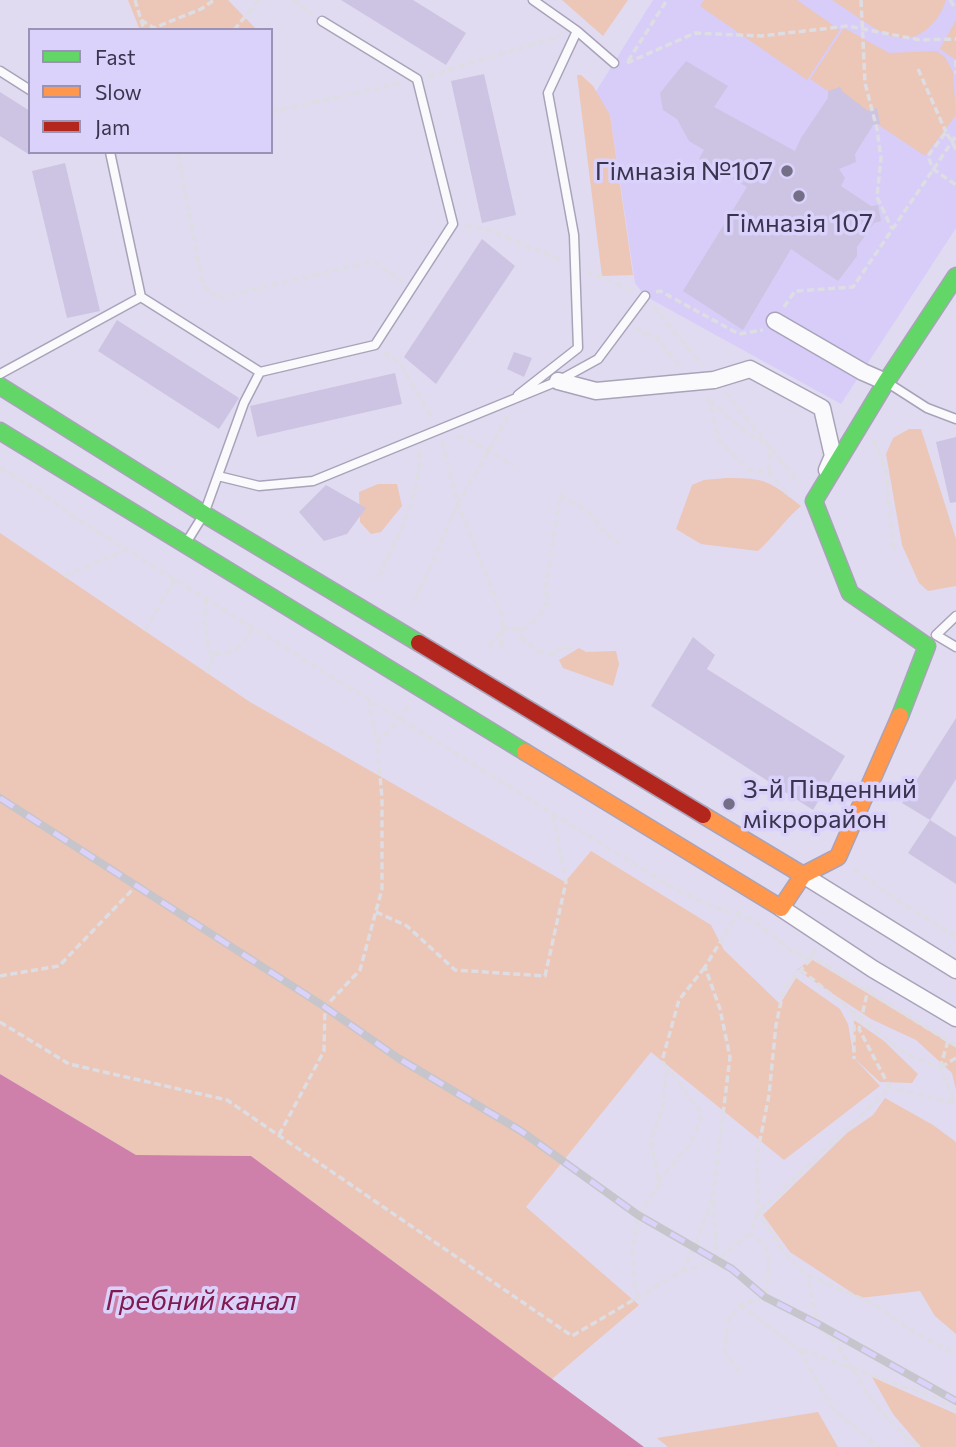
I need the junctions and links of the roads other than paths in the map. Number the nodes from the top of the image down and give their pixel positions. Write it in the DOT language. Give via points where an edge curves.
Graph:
graph roads {
  1 [pos="533,0"];
  2 [pos="322,21"];
  3 [pos="577,31"];
  4 [pos="614,63"];
  5 [pos="0,71"];
  6 [pos="28,89"];
  7 [pos="110,154"];
  8 [pos="956,276"];
  9 [pos="645,296"];
  10 [pos="141,298"];
  11 [pos="775,321"];
  12 [pos="260,372"];
  13 [pos="0,374"];
  14 [pos="558,382"];
  15 [pos="886,382"];
  16 [pos="0,386"];
  17 [pos="510,401"];
  18 [pos="956,419"];
  19 [pos="0,431"];
  20 [pos="218,476"];
  21 [pos="814,501"];
  22 [pos="204,514"];
  23 [pos="185,546"];
  24 [pos="956,616"];
  25 [pos="931,640"];
  26 [pos="956,648"];
  27 [pos="803,875"];
  28 [pos="781,908"];
  29 [pos="956,970"];
  30 [pos="956,1018"];
  1 -- 3 [label="lane"];
  2 -- 12 [label="lane" via="417,79 453,224 375,345"];
  3 -- 4 [label="lane"];
  3 -- 17 [label="lane" via="548,93 574,235 578,348"];
  5 -- 6 [label="lane"];
  7 -- 10 [label="lane"];
  8 -- 15 [label="street"];
  9 -- 14 [label="lane" via="598,359"];
  10 -- 12 [label="lane"];
  10 -- 13 [label="lane"];
  11 -- 15 [label="street"];
  12 -- 20 [label="lane"];
  14 -- 17 [label="lane"];
  14 -- 21 [label="street" via="596,391 714,380 750,369 822,408 833,456"];
  15 -- 18 [label="lane" via="927,408"];
  15 -- 21 [label="street"];
  16 -- 22 [label="street"];
  17 -- 20 [label="lane" via="313,481 259,486"];
  19 -- 23 [label="street"];
  20 -- 22 [label="lane"];
  21 -- 25 [label="street" via="850,593"];
  22 -- 23 [label="lane"];
  22 -- 27 [label="street"];
  23 -- 28 [label="street"];
  24 -- 25 [label="lane"];
  25 -- 26 [label="lane"];
  25 -- 27 [label="street" via="838,857"];
  27 -- 28 [label="street"];
  27 -- 29 [label="street"];
  28 -- 30 [label="street"];
}
